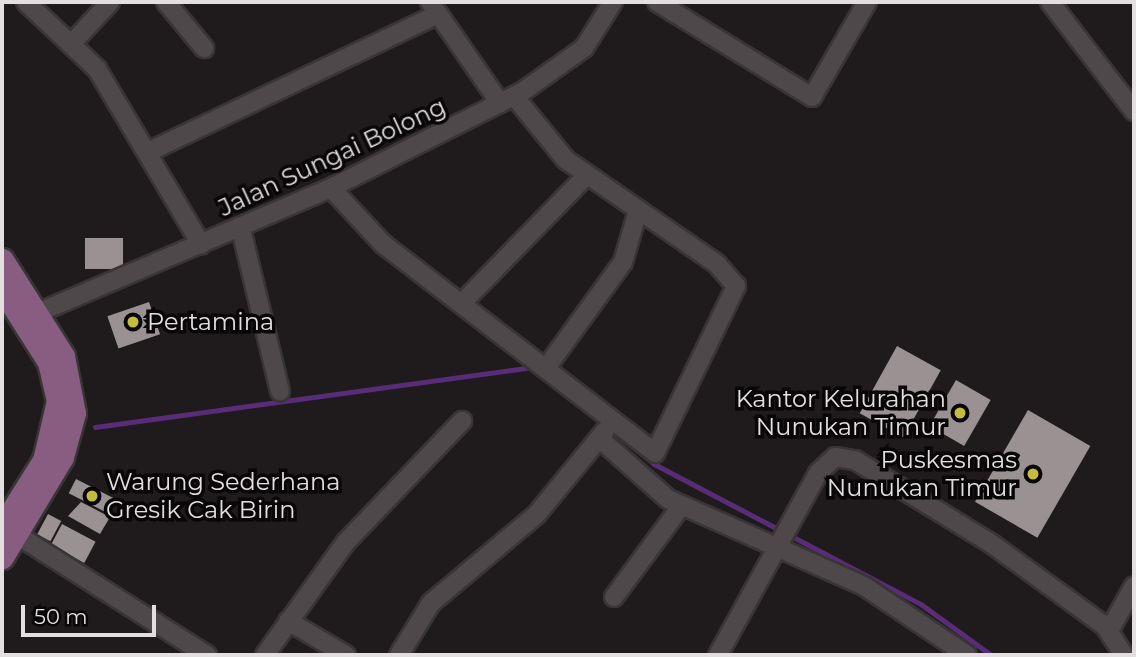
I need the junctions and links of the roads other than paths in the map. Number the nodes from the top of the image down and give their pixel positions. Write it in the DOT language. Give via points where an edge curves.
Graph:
graph roads {
  1 [pos="26,2"];
  2 [pos="110,2"];
  3 [pos="166,2"];
  4 [pos="613,2"];
  5 [pos="657,2"];
  6 [pos="867,2"];
  7 [pos="1050,2"];
  8 [pos="434,8"];
  9 [pos="74,41"];
  10 [pos="204,48"];
  11 [pos="507,99"];
  12 [pos="1134,111"];
  13 [pos="150,151"];
  14 [pos="586,176"];
  15 [pos="331,188"];
  16 [pos="637,214"];
  17 [pos="241,229"];
  18 [pos="201,244"];
  19 [pos="2,260"];
  20 [pos="2,288"];
  21 [pos="464,301"];
  22 [pos="40,312"];
  23 [pos="546,368"];
  24 [pos="280,391"];
  25 [pos="462,421"];
  26 [pos="606,429"];
  27 [pos="682,505"];
  28 [pos="9,531"];
  29 [pos="783,534"];
  30 [pos="2,557"];
  31 [pos="1134,586"];
  32 [pos="614,597"];
  33 [pos="288,621"];
  34 [pos="1109,631"];
  35 [pos="207,655"];
  36 [pos="265,655"];
  37 [pos="346,655"];
  38 [pos="399,655"];
  39 [pos="718,655"];
  40 [pos="967,655"];
  41 [pos="1124,655"];
  1 -- 9 [label="street"];
  2 -- 9 [label="street"];
  3 -- 10 [label="street"];
  4 -- 11 [label="street, Jalan Sungai Bolong" via="584,47"];
  5 -- 6 [label="street" via="812,97"];
  7 -- 12 [label="street"];
  8 -- 11 [label="street"];
  8 -- 13 [label="street"];
  9 -- 13 [label="street"];
  11 -- 14 [label="street"];
  11 -- 15 [label="street, Jalan Sungai Bolong"];
  13 -- 18 [label="street"];
  14 -- 16 [label="street"];
  14 -- 21 [label="street"];
  15 -- 17 [label="street, Jalan Sungai Bolong"];
  15 -- 21 [label="street" via="383,244"];
  16 -- 23 [label="street" via="618,270"];
  16 -- 26 [label="street" via="717,264 736,286 655,453"];
  17 -- 18 [label="street, Jalan Sungai Bolong"];
  17 -- 24 [label="street"];
  18 -- 22 [label="street, Jalan Sungai Bolong"];
  19 -- 22 [label="main road"];
  20 -- 28 [label="main road" via="49,362 58,401 44,460"];
  21 -- 23 [label="street"];
  22 -- 28 [label="main road" via="69,372 74,413 62,457"];
  23 -- 26 [label="street"];
  25 -- 33 [label="street" via="346,542"];
  26 -- 27 [label="street" via="642,482"];
  26 -- 38 [label="street" via="537,514 431,603"];
  27 -- 29 [label="street"];
  27 -- 32 [label="street"];
  28 -- 30 [label="main road"];
  28 -- 35 [label="street"];
  29 -- 34 [label="street" via="828,461 855,460 992,544"];
  29 -- 39 [label="street"];
  29 -- 40 [label="street"];
  31 -- 34 [label="street"];
  33 -- 36 [label="street"];
  33 -- 37 [label="street"];
  34 -- 41 [label="street"];
}
